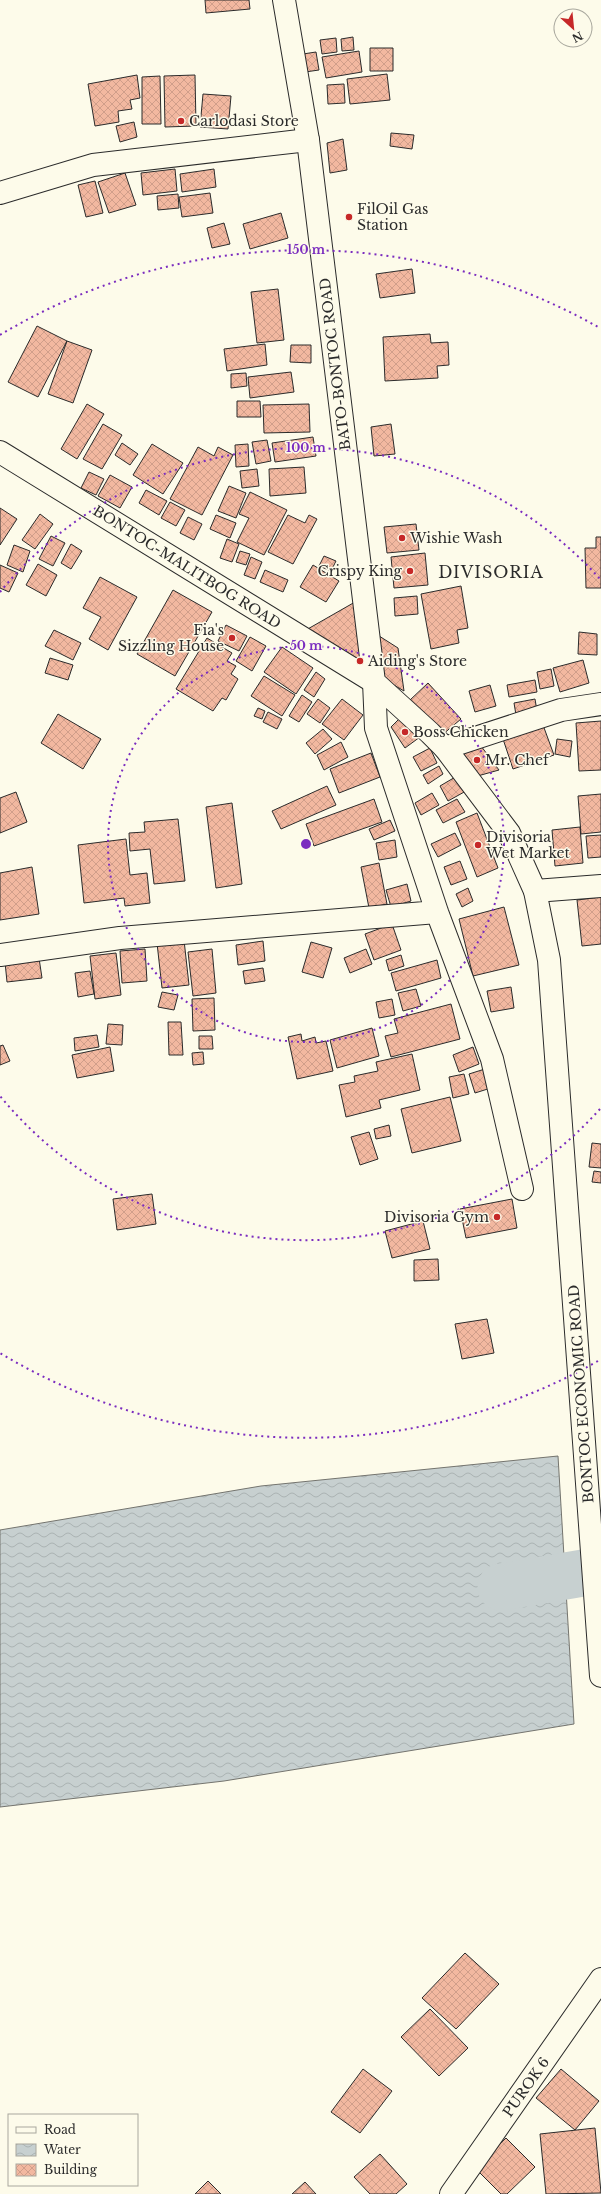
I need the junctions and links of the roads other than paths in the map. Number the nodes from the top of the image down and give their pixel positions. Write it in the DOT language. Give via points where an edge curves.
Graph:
graph roads {
  1 [pos="284,0"];
  2 [pos="308,140"];
  3 [pos="0,193"];
  4 [pos="0,452"];
  5 [pos="374,682"];
  6 [pos="601,704"];
  7 [pos="445,748"];
  8 [pos="601,886"];
  9 [pos="535,891"];
  10 [pos="438,912"];
  11 [pos="0,955"];
  12 [pos="522,1189"];
  13 [pos="601,1676"];
  14 [pos="601,1979"];
  15 [pos="450,2194"];
  1 -- 2 [label="main road, BATO-BONTOC ROAD"];
  2 -- 3 [label="main road" via="93,165"];
  2 -- 5 [label="main road, BATO-BONTOC ROAD"];
  4 -- 5 [label="main road, BONTOC-MALITBOG ROAD"];
  5 -- 7 [label="main road, BONTOC-MALITBOG ROAD"];
  5 -- 10 [label="main road, BATO-BONTOC ROAD" via="376,728"];
  6 -- 7 [label="main road" via="561,710"];
  7 -- 9 [label="main road, BONTOC-MALITBOG ROAD" via="509,833"];
  8 -- 9 [label="main road"];
  9 -- 13 [label="main road, BONTOC ECONOMIC ROAD" via="549,960"];
  10 -- 11 [label="main road" via="120,938"];
  10 -- 12 [label="main road, BATO-BONTOC ROAD" via="492,1059"];
  14 -- 15 [label="main road, PUROK 6"];
}
